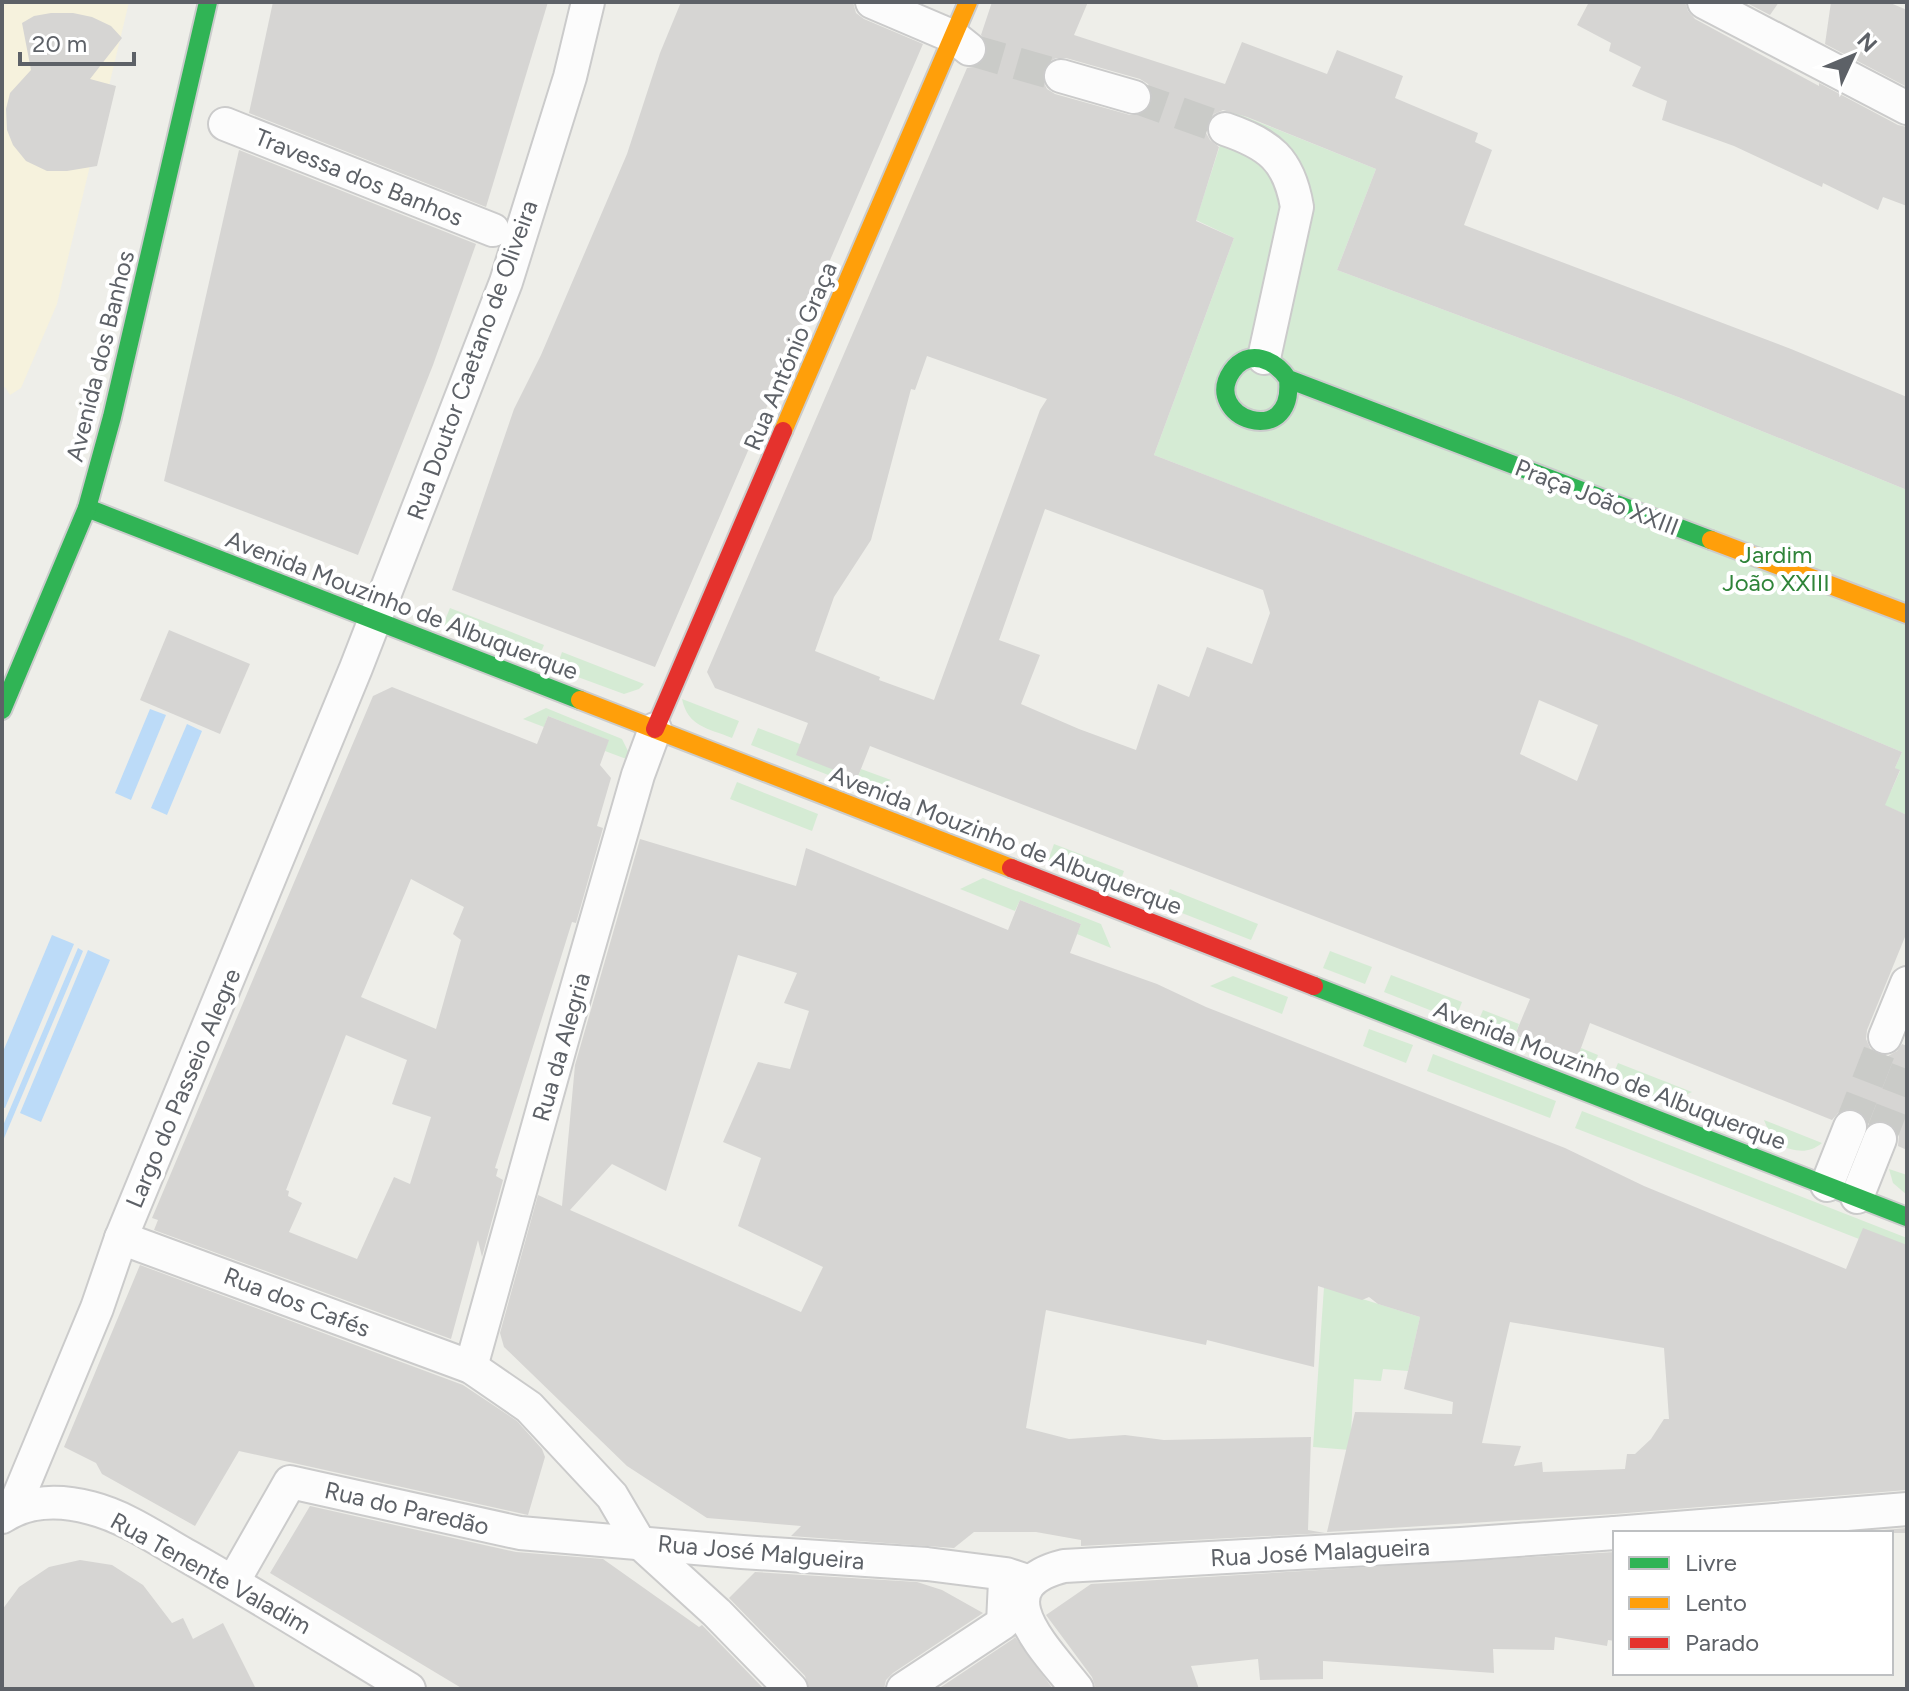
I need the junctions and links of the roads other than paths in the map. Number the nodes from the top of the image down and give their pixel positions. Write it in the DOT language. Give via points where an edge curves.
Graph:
graph roads {
  1 [pos="208,2"];
  2 [pos="588,2"];
  3 [pos="872,2"];
  4 [pos="968,2"];
  5 [pos="1704,2"];
  6 [pos="962,44"];
  7 [pos="1061,76"];
  8 [pos="1134,97"];
  9 [pos="1907,108"];
  10 [pos="225,124"];
  11 [pos="1225,129"];
  12 [pos="493,230"];
  13 [pos="1264,358"];
  14 [pos="1288,379"];
  15 [pos="87,508"];
  16 [pos="1907,614"];
  17 [pos="375,620"];
  18 [pos="356,668"];
  19 [pos="2,710"];
  20 [pos="655,729"];
  21 [pos="1907,983"];
  22 [pos="1885,1037"];
  23 [pos="1850,1127"];
  24 [pos="1880,1139"];
  25 [pos="1827,1185"];
  26 [pos="1857,1197"];
  27 [pos="1907,1217"];
  28 [pos="121,1238"];
  29 [pos="471,1367"];
  30 [pos="1907,1509"];
  31 [pos="8,1513"];
  32 [pos="1639,1531"];
  33 [pos="1613,1533"];
  34 [pos="639,1542"];
  35 [pos="1018,1578"];
  36 [pos="233,1582"];
  37 [pos="409,1689"];
  38 [pos="791,1689"];
  39 [pos="903,1689"];
  40 [pos="1077,1689"];
  1 -- 15 [label="main road, Avenida dos Banhos"];
  2 -- 17 [label="street, Rua Doutor Caetano de Oliveira" via="506,282"];
  3 -- 6 [label="street"];
  4 -- 6 [label="main road, Rua António Graça"];
  5 -- 9 [label="street"];
  6 -- 20 [label="main road, Rua António Graça"];
  7 -- 8 [label="street"];
  10 -- 12 [label="street, Travessa dos Banhos"];
  11 -- 13 [label="street" via="1271,151 1285,168 1297,207"];
  13 -- 14 [label="main road, Praça João XXIII" via="1279,365"];
  13 -- 14 [label="main road" via="1248,358 1230,372 1227,402 1237,414 1250,422 1279,414 1290,395"];
  14 -- 16 [label="main road, Praça João XXIII"];
  15 -- 17 [label="main road, Avenida Mouzinho de Albuquerque"];
  15 -- 19 [label="main road, Avenida dos Banhos"];
  17 -- 18 [label="street, Rua Doutor Caetano de Oliveira"];
  17 -- 20 [label="main road, Avenida Mouzinho de Albuquerque"];
  18 -- 28 [label="street, Largo do Passeio Alegre"];
  20 -- 25 [label="main road, Avenida Mouzinho de Albuquerque"];
  20 -- 29 [label="street, Rua da Alegria"];
  21 -- 22 [label="street"];
  23 -- 25 [label="street"];
  24 -- 26 [label="street"];
  25 -- 26 [label="main road, Avenida Mouzinho de Albuquerque"];
  26 -- 27 [label="main road, Avenida Mouzinho de Albuquerque"];
  28 -- 29 [label="street, Rua dos Cafés"];
  28 -- 31 [label="street, Largo do Passeio Alegre" via="97,1308"];
  29 -- 34 [label="street, Rua José Malgueira" via="529,1407 612,1496"];
  30 -- 32 [label="street, Rua José Malagueira"];
  31 -- 36 [label="street, Rua Tenente Valadim" via="37,1504 90,1508 119,1518"];
  33 -- 35 [label="street, Rua José Malagueira" via="1064,1566"];
  34 -- 35 [label="street, Rua José Malgueira" via="927,1564"];
  34 -- 36 [label="street, Rua do Paredão" via="520,1533 290,1482"];
  34 -- 38 [label="street"];
  35 -- 39 [label="street" via="1002,1599 1003,1623"];
  35 -- 40 [label="street" via="1029,1627"];
  36 -- 37 [label="street, Rua Tenente Valadim"];
}
